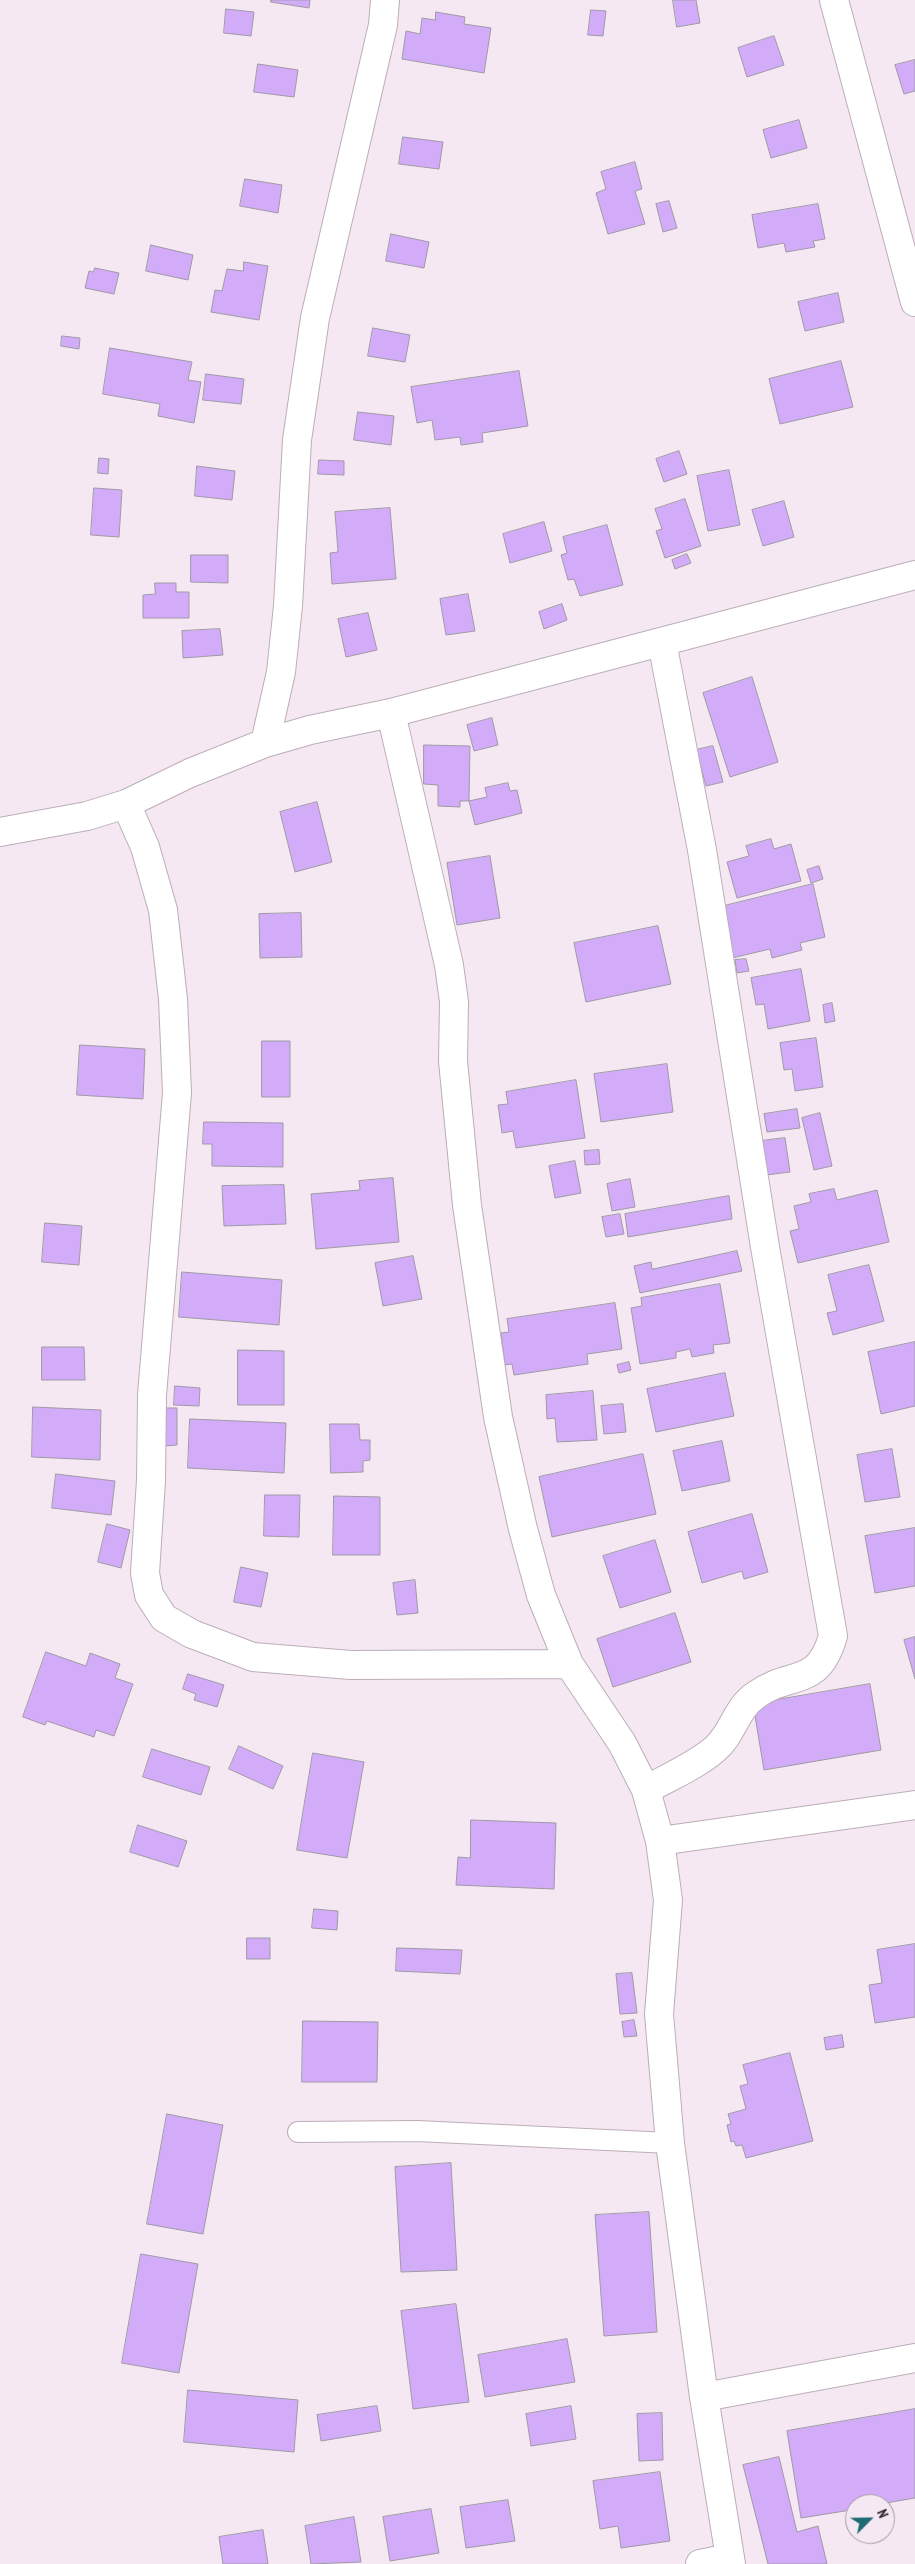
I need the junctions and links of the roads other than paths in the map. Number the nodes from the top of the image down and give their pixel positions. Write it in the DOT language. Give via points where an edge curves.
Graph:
graph roads {
  1 [pos="385,0"];
  2 [pos="834,0"];
  3 [pos="915,302"];
  4 [pos="915,575"];
  5 [pos="662,642"];
  6 [pos="390,713"];
  7 [pos="265,743"];
  8 [pos="126,804"];
  9 [pos="0,832"];
  10 [pos="569,1664"];
  11 [pos="646,1790"];
  12 [pos="915,1805"];
  13 [pos="660,1841"];
  14 [pos="298,2132"];
  15 [pos="670,2143"];
  16 [pos="915,2358"];
  17 [pos="704,2397"];
  18 [pos="730,2561"];
  19 [pos="700,2564"];
  1 -- 7 [label="street" via="383,25 315,318 297,440 281,672"];
  2 -- 3 [label="street"];
  4 -- 5 [label="street"];
  5 -- 6 [label="street"];
  5 -- 11 [label="street" via="702,850 765,1247 833,1636 828,1656 814,1671 757,1693 742,1706 728,1734 716,1749"];
  6 -- 7 [label="street"];
  6 -- 10 [label="street" via="449,965 454,1002 460,1144 498,1417 541,1595"];
  7 -- 8 [label="street" via="190,773"];
  8 -- 9 [label="street" via="87,816"];
  8 -- 10 [label="street" via="146,846 163,910 173,999 177,1093 152,1395 145,1573 149,1595 164,1618 192,1634 253,1657 351,1665"];
  10 -- 11 [label="street" via="622,1743"];
  11 -- 13 [label="street"];
  12 -- 13 [label="street"];
  13 -- 15 [label="street" via="668,1900 659,2014"];
  14 -- 15 [label="lane" via="417,2131"];
  15 -- 17 [label="street"];
  16 -- 17 [label="street"];
  17 -- 18 [label="street"];
  18 -- 19 [label="street"];
}
